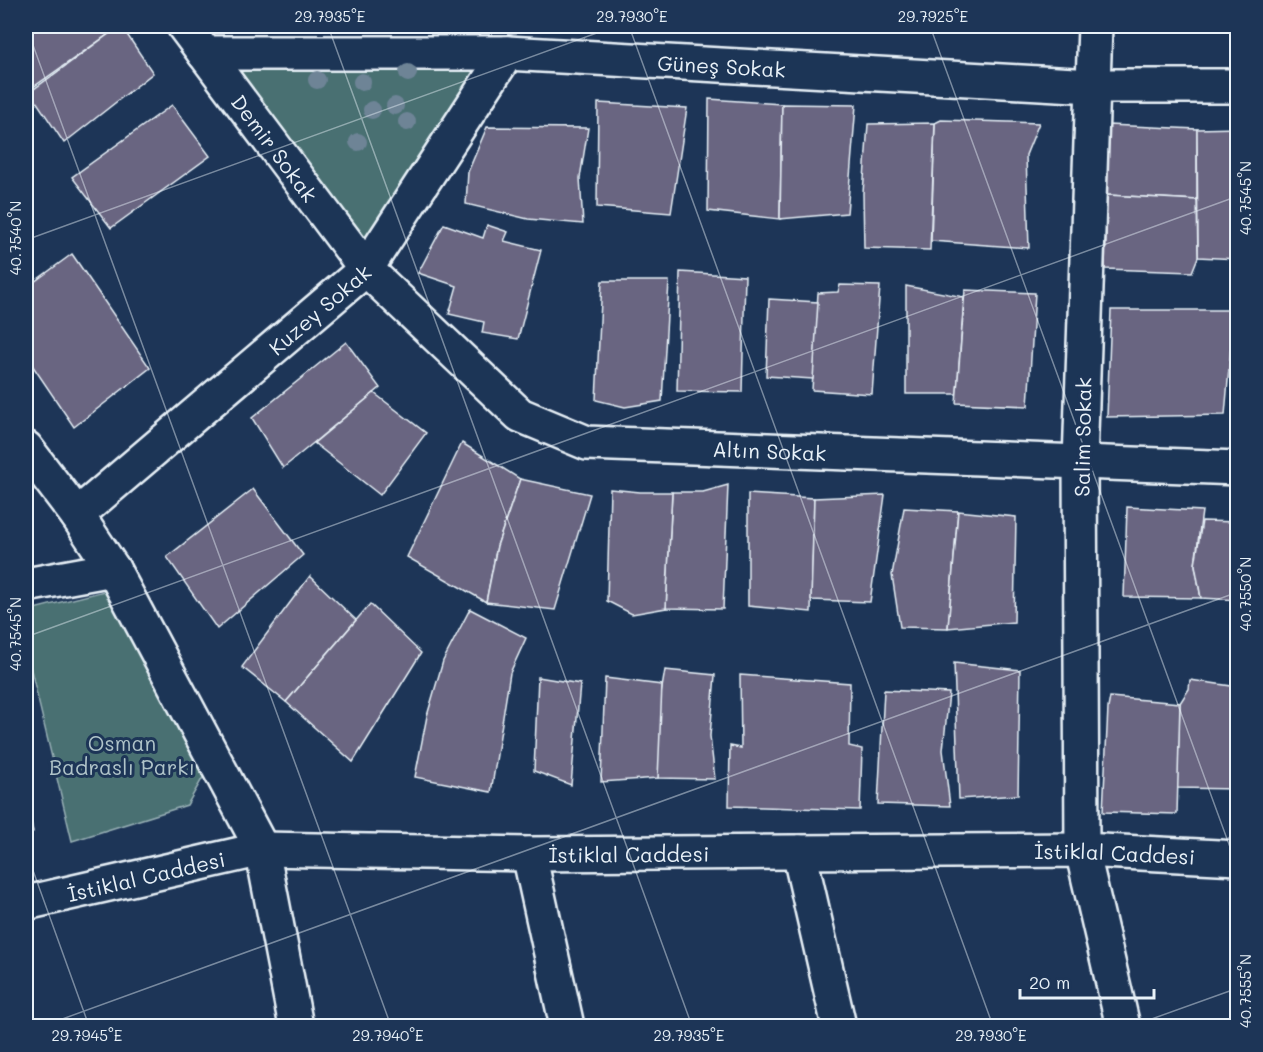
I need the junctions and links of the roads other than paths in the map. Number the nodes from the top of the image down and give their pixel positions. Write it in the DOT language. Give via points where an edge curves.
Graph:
graph roads {
  1 [pos="183,26"];
  2 [pos="1095,26"];
  3 [pos="204,53"];
  4 [pos="507,53"];
  5 [pos="1093,86"];
  6 [pos="1238,86"];
  7 [pos="366,269"];
  8 [pos="26,448"];
  9 [pos="1080,462"];
  10 [pos="1238,468"];
  11 [pos="77,515"];
  12 [pos="113,569"];
  13 [pos="26,585"];
  14 [pos="262,849"];
  15 [pos="1082,850"];
  16 [pos="799,852"];
  17 [pos="529,854"];
  18 [pos="1238,858"];
  19 [pos="26,903"];
  20 [pos="296,1026"];
  21 [pos="567,1026"];
  22 [pos="839,1026"];
  23 [pos="1122,1026"];
  1 -- 3 [label="street, Demir Sokak"];
  2 -- 5 [label="street, Salim Sokak"];
  3 -- 4 [label="street, Güneş Sokak"];
  3 -- 7 [label="street, Demir Sokak"];
  4 -- 5 [label="street, Güneş Sokak"];
  4 -- 7 [label="street, Kuzey Sokak"];
  5 -- 6 [label="street, Güneş Sokak"];
  5 -- 9 [label="street, Salim Sokak"];
  7 -- 9 [label="street, Altın Sokak" via="520,415 587,443"];
  7 -- 11 [label="street, Kuzey Sokak"];
  8 -- 11 [label="street"];
  9 -- 10 [label="street, Altın Sokak"];
  9 -- 15 [label="street, Salim Sokak"];
  11 -- 12 [label="street"];
  12 -- 13 [label="street"];
  12 -- 14 [label="street"];
  14 -- 17 [label="street, İstiklal Caddesi"];
  14 -- 19 [label="street, İstiklal Caddesi"];
  14 -- 20 [label="street"];
  15 -- 16 [label="street, İstiklal Caddesi"];
  15 -- 18 [label="street, İstiklal Caddesi"];
  15 -- 23 [label="street, Salim Sokak"];
  16 -- 17 [label="street, İstiklal Caddesi"];
  16 -- 22 [label="street"];
  17 -- 21 [label="street"];
}
